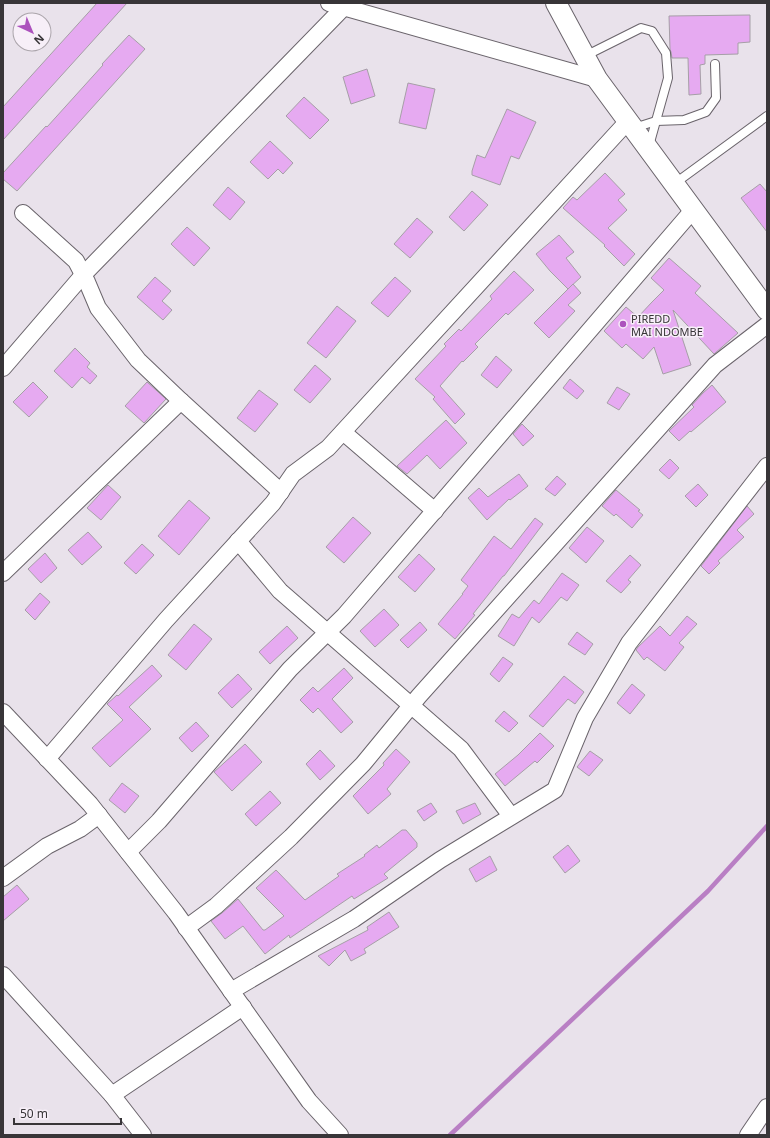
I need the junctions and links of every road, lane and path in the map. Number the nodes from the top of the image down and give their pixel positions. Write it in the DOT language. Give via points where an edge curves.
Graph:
graph roads {
  1 [pos="556,3"];
  2 [pos="340,4"];
  3 [pos="584,56"];
  4 [pos="715,64"];
  5 [pos="598,79"];
  6 [pos="767,116"];
  7 [pos="656,121"];
  8 [pos="631,125"];
  9 [pos="649,149"];
  10 [pos="674,184"];
  11 [pos="693,210"];
  12 [pos="23,213"];
  13 [pos="83,275"];
  14 [pos="767,310"];
  15 [pos="767,325"];
  16 [pos="3,368"];
  17 [pos="181,401"];
  18 [pos="343,432"];
  19 [pos="767,466"];
  20 [pos="281,492"];
  21 [pos="435,511"];
  22 [pos="238,541"];
  23 [pos="3,573"];
  24 [pos="328,632"];
  25 [pos="411,706"];
  26 [pos="3,712"];
  27 [pos="47,759"];
  28 [pos="99,816"];
  29 [pos="511,816"];
  30 [pos="128,852"];
  31 [pos="3,878"];
  32 [pos="186,928"];
  33 [pos="3,975"];
  34 [pos="231,991"];
  35 [pos="242,1007"];
  36 [pos="112,1095"];
  37 [pos="767,1107"];
  38 [pos="143,1135"];
  39 [pos="340,1135"];
  40 [pos="748,1135"];
  1 -- 3 [label="street"];
  2 -- 5 [label="street"];
  2 -- 13 [label="street"];
  3 -- 5 [label="street"];
  3 -- 7 [label="lane" via="641,28 652,30 666,53 668,78"];
  4 -- 7 [label="lane" via="716,98 706,112 684,120"];
  5 -- 8 [label="street"];
  6 -- 10 [label="lane"];
  7 -- 8 [label="lane"];
  7 -- 9 [label="lane"];
  8 -- 9 [label="street"];
  8 -- 18 [label="street"];
  9 -- 10 [label="street"];
  10 -- 11 [label="street"];
  11 -- 14 [label="street"];
  11 -- 21 [label="street"];
  12 -- 13 [label="street" via="76,261"];
  13 -- 16 [label="street"];
  13 -- 17 [label="street" via="102,314 138,360"];
  15 -- 25 [label="street" via="715,365"];
  17 -- 20 [label="street"];
  17 -- 23 [label="street"];
  18 -- 20 [label="street" via="328,448 293,474"];
  18 -- 21 [label="street"];
  19 -- 29 [label="street" via="629,643 585,718 555,790"];
  20 -- 22 [label="street"];
  21 -- 24 [label="street"];
  22 -- 24 [label="street" via="280,591"];
  22 -- 27 [label="street"];
  24 -- 25 [label="street"];
  24 -- 30 [label="street" via="290,669 159,821"];
  25 -- 29 [label="street" via="461,749"];
  25 -- 32 [label="street" via="363,764 290,837 216,906"];
  26 -- 27 [label="street"];
  27 -- 28 [label="street"];
  28 -- 30 [label="street"];
  28 -- 31 [label="street" via="47,846"];
  29 -- 34 [label="street" via="440,860 354,919"];
  30 -- 32 [label="street"];
  32 -- 34 [label="street"];
  33 -- 36 [label="street"];
  34 -- 35 [label="street"];
  35 -- 36 [label="street"];
  35 -- 39 [label="street" via="309,1101"];
  36 -- 38 [label="street"];
  37 -- 40 [label="street"];
}
